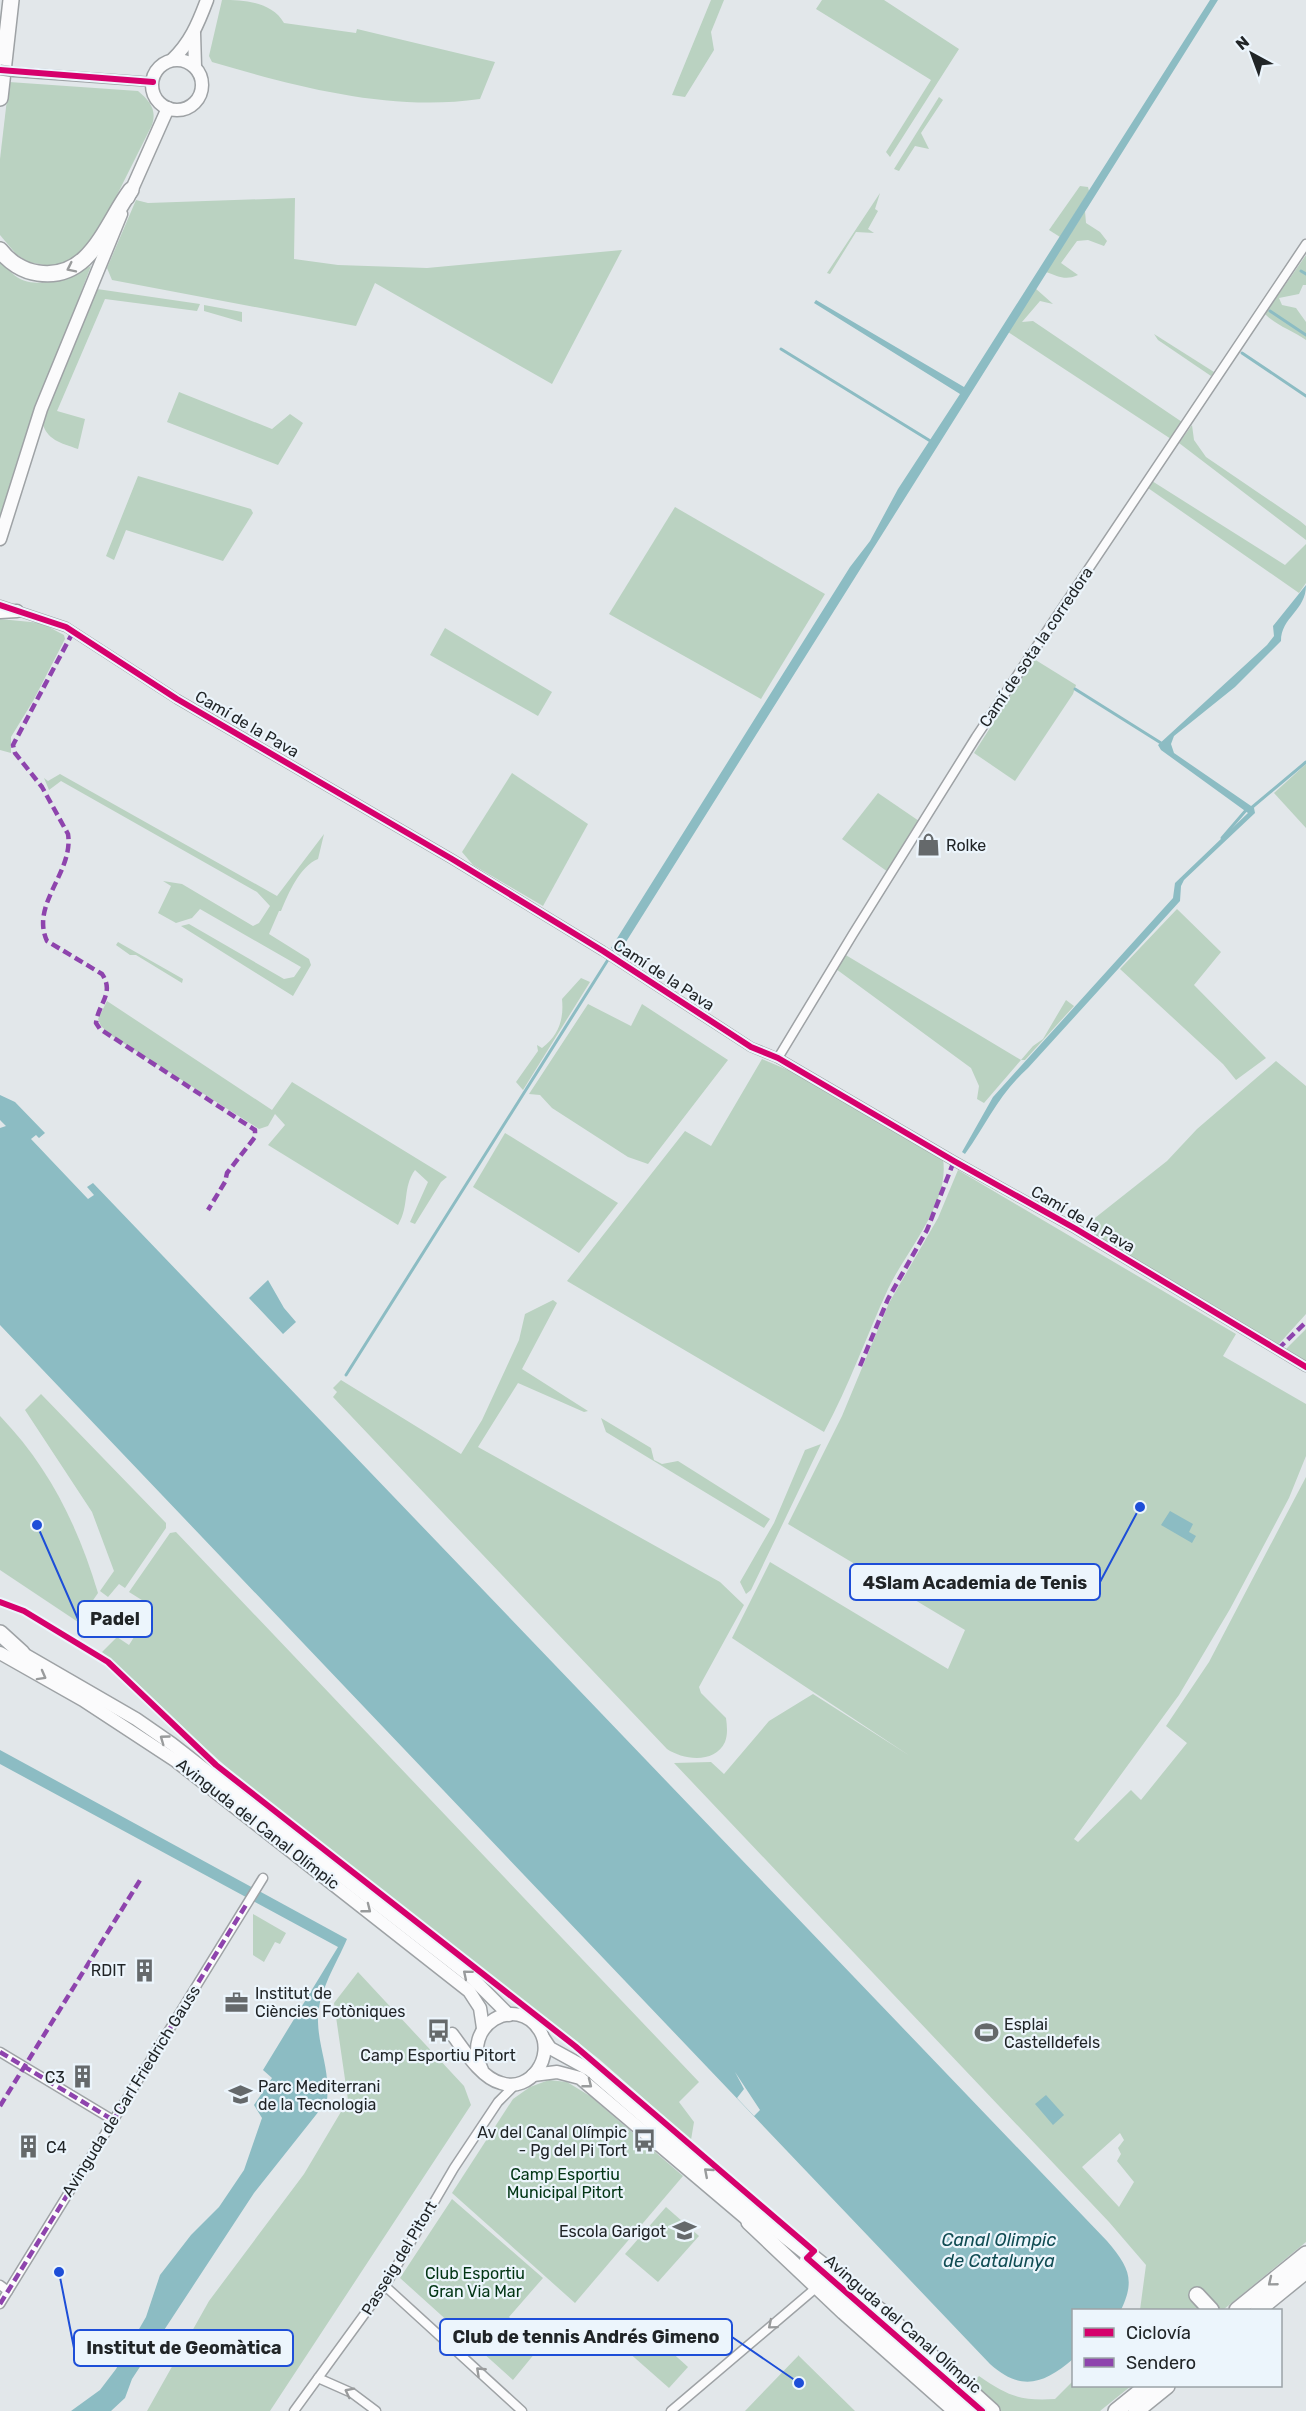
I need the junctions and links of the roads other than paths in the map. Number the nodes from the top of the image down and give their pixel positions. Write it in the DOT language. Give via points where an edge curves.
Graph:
graph roads {
  1 [pos="11,0"];
  2 [pos="207,0"];
  3 [pos="194,32"];
  4 [pos="172,60"];
  5 [pos="195,68"];
  6 [pos="0,70"];
  7 [pos="153,82"];
  8 [pos="0,98"];
  9 [pos="168,108"];
  10 [pos="132,190"];
  11 [pos="1306,243"];
  12 [pos="0,250"];
  13 [pos="0,539"];
  14 [pos="5,608"];
  15 [pos="778,1058"];
  16 [pos="1306,1367"];
  17 [pos="0,1633"];
  18 [pos="0,1640"];
  19 [pos="0,1653"];
  20 [pos="22,1653"];
  21 [pos="261,1881"];
  22 [pos="509,2015"];
  23 [pos="481,2032"];
  24 [pos="544,2040"];
  25 [pos="0,2052"];
  26 [pos="482,2070"];
  27 [pos="533,2075"];
  28 [pos="494,2080"];
  29 [pos="517,2084"];
  30 [pos="498,2102"];
  31 [pos="113,2120"];
  32 [pos="751,2216"];
  33 [pos="1306,2254"];
  34 [pos="1306,2271"];
  35 [pos="0,2285"];
  36 [pos="385,2286"];
  37 [pos="817,2287"];
  38 [pos="8,2291"];
  39 [pos="0,2304"];
  40 [pos="1197,2309"];
  41 [pos="1210,2309"];
  42 [pos="1238,2309"];
  43 [pos="1259,2309"];
  44 [pos="318,2378"];
  45 [pos="1145,2387"];
  46 [pos="1163,2387"];
  47 [pos="1166,2387"];
  48 [pos="1126,2408"];
  49 [pos="294,2411"];
  50 [pos="375,2411"];
  51 [pos="522,2411"];
  52 [pos="671,2411"];
  53 [pos="956,2411"];
  54 [pos="971,2411"];
  55 [pos="992,2411"];
  56 [pos="1111,2411"];
  57 [pos="1148,2411"];
  1 -- 8 [label="highway"];
  2 -- 3 [label="street"];
  3 -- 4 [label="street"];
  3 -- 5 [label="street"];
  4 -- 5 [label="street" via="182,60"];
  4 -- 7 [label="street" via="159,68"];
  5 -- 9 [label="street" via="202,83 198,99 184,109"];
  6 -- 7 [label="street, bridge"];
  7 -- 9 [label="street" via="156,97"];
  9 -- 10 [label="street"];
  10 -- 12 [label="highway, one-way" via="89,256 71,268 51,274 36,273 13,263"];
  10 -- 13 [label="street" via="41,409"];
  11 -- 15 [label="street, Camí de sota la corredora" via="976,737"];
  14 -- 15 [label="street, Camí de la Pava" via="66,627 177,699 452,859 752,1047"];
  15 -- 16 [label="street, Camí de la Pava"];
  17 -- 20 [label="highway"];
  18 -- 20 [label="street, Avinguda del Canal Olímpic"];
  19 -- 23 [label="street, Avinguda del Canal Olímpic, one-way" via="140,1736 267,1830 469,1991 480,2008"];
  22 -- 20 [label="street, Avinguda del Canal Olímpic, one-way" via="471,1977 198,1763 136,1719"];
  21 -- 31 [label="street, Avinguda de Carl Friedrich Gauss"];
  22 -- 23 [label="street" via="498,2017"];
  22 -- 24 [label="street" via="525,2017 538,2028"];
  23 -- 26 [label="street" via="475,2050"];
  23 -- 26 [label="street" via="467,2041 452,2034"];
  24 -- 27 [label="street" via="544,2059"];
  32 -- 24 [label="street, Avinguda del Canal Olímpic, one-way" via="590,2070 550,2049"];
  25 -- 31 [label="street"];
  26 -- 28 [label="street"];
  27 -- 29 [label="street"];
  27 -- 32 [label="street, Avinguda del Canal Olímpic, one-way" via="557,2072 580,2078"];
  28 -- 29 [label="street"];
  28 -- 30 [label="street"];
  29 -- 30 [label="street, Passeig del Pitort"];
  30 -- 36 [label="street, Passeig del Pitort" via="429,2208"];
  31 -- 38 [label="street, Avinguda de Carl Friedrich Gauss"];
  32 -- 37 [label="highway"];
  32 -- 54 [label="street, Avinguda del Canal Olímpic"];
  32 -- 55 [label="highway" via="888,2317"];
  33 -- 42 [label="highway, one-way"];
  34 -- 43 [label="highway"];
  35 -- 38 [label="street"];
  36 -- 44 [label="street, Passeig del Pitort"];
  51 -- 36 [label="street, one-way"];
  37 -- 52 [label="street, one-way"];
  37 -- 53 [label="highway"];
  38 -- 39 [label="street, Avinguda de Carl Friedrich Gauss"];
  40 -- 41 [label="highway" via="1197,2295"];
  44 -- 49 [label="street, Passeig del Pitort"];
  50 -- 44 [label="street, one-way" via="352,2393"];
  45 -- 48 [label="highway"];
  46 -- 48 [label="highway"];
  47 -- 57 [label="highway"];
  48 -- 56 [label="highway"];
}
